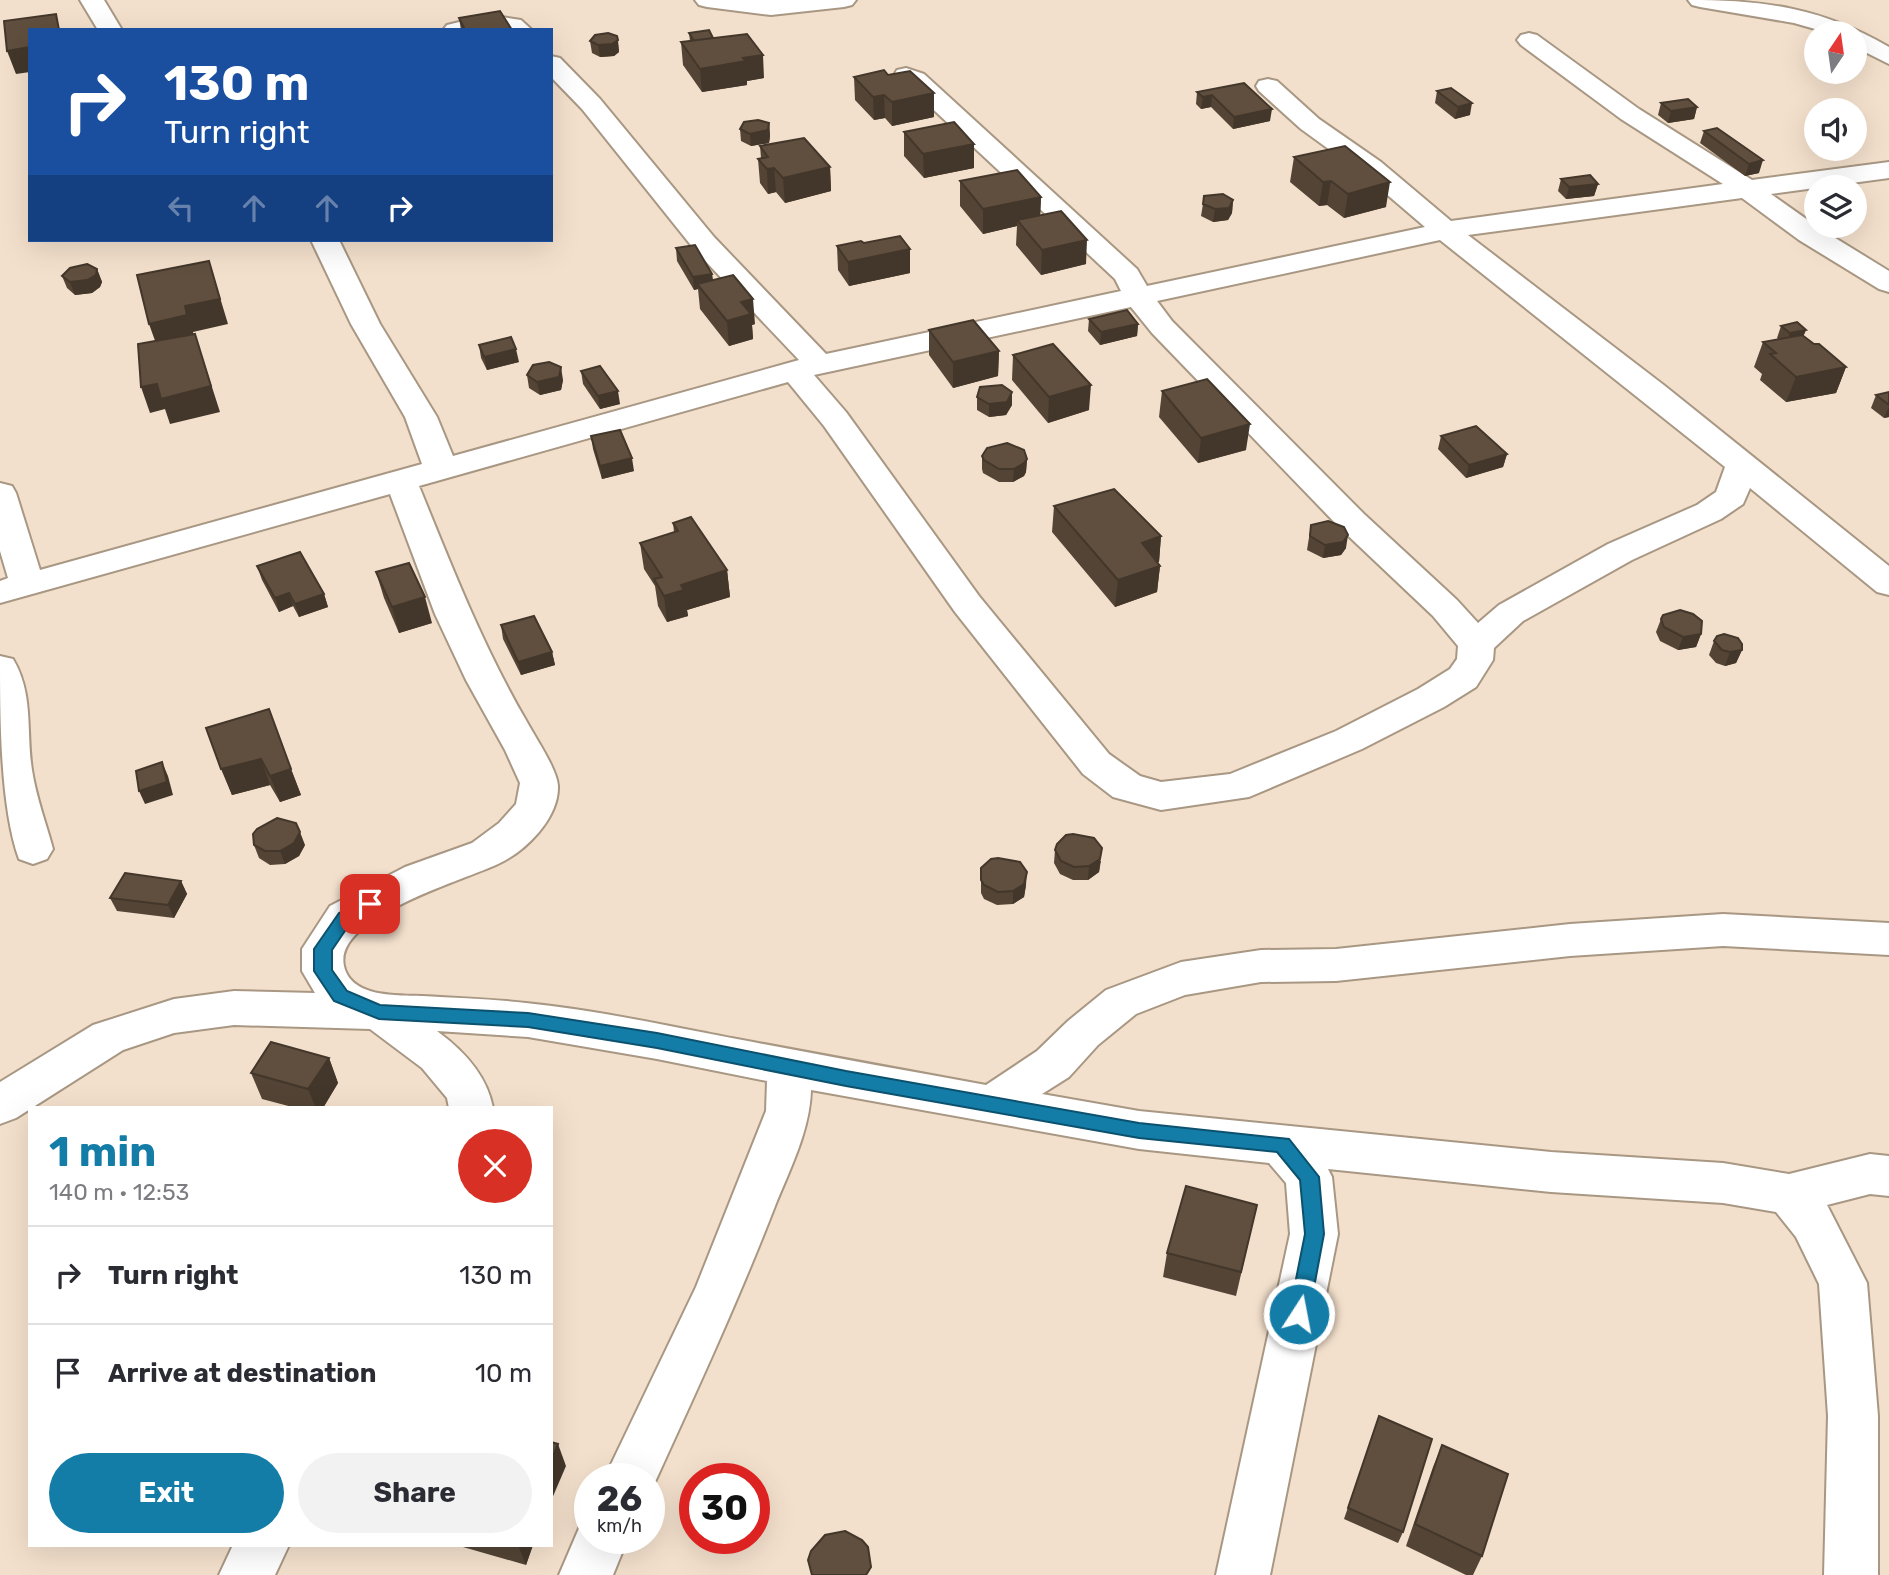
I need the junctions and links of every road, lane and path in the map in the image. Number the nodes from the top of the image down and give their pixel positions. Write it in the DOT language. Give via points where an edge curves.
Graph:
graph roads {
  1 [pos="92,0"];
  2 [pos="707,0"];
  3 [pos="844,0"];
  4 [pos="1700,0"];
  5 [pos="1811,21"];
  6 [pos="109,28"];
  7 [pos="464,28"];
  8 [pos="518,28"];
  9 [pos="1529,40"];
  10 [pos="1867,44"];
  11 [pos="1889,57"];
  12 [pos="553,65"];
  13 [pos="906,75"];
  14 [pos="1268,86"];
  15 [pos="1889,170"];
  16 [pos="1746,190"];
  17 [pos="1447,230"];
  18 [pos="326,242"];
  19 [pos="1889,283"];
  20 [pos="1138,296"];
  21 [pos="807,368"];
  22 [pos="1742,465"];
  23 [pos="440,470"];
  24 [pos="401,481"];
  25 [pos="0,493"];
  26 [pos="1889,584"];
  27 [pos="13,589"];
  28 [pos="1476,644"];
  29 [pos="0,668"];
  30 [pos="33,849"];
  31 [pos="1889,939"];
  32 [pos="379,1012"];
  33 [pos="789,1067"];
  34 [pos="993,1104"];
  35 [pos="0,1105"];
  36 [pos="471,1106"];
  37 [pos="1282,1144"];
  38 [pos="1889,1176"];
  39 [pos="1789,1194"];
  40 [pos="638,1463"];
  41 [pos="261,1547"];
  42 [pos="595,1554"];
  43 [pos="246,1575"];
  44 [pos="586,1575"];
  45 [pos="1242,1575"];
  46 [pos="1852,1575"];
  1 -- 6 [label="street"];
  2 -- 3 [label="street" via="771,8"];
  4 -- 5 [label="street"];
  7 -- 8 [label="street" via="493,22"];
  9 -- 16 [label="street"];
  10 -- 11 [label="street"];
  12 -- 21 [label="street" via="591,103"];
  13 -- 20 [label="street" via="1127,275"];
  14 -- 17 [label="street"];
  15 -- 16 [label="street"];
  16 -- 17 [label="street"];
  16 -- 19 [label="street"];
  17 -- 20 [label="street"];
  17 -- 22 [label="street"];
  18 -- 23 [label="street" via="372,335 410,397 436,449"];
  20 -- 21 [label="street"];
  20 -- 28 [label="street" via="1243,411 1445,608"];
  21 -- 23 [label="street"];
  21 -- 28 [label="street" via="835,419 967,604 1096,764 1126,787 1161,796 1235,787 1349,740 1431,698 1463,678 1475,660"];
  22 -- 26 [label="street"];
  22 -- 28 [label="street" via="1731,497 1709,512 1620,552 1511,613"];
  23 -- 24 [label="street"];
  24 -- 27 [label="street"];
  24 -- 32 [label="street" via="453,614 539,783 535,809 513,833 486,853 419,878 345,918 323,949 323,971 341,996"];
  25 -- 27 [label="street"];
  29 -- 30 [label="street" via="10,703 13,770"];
  31 -- 34 [label="street" via="1723,930 1570,940 1336,965 1261,967 1181,979 1121,1002 1053,1064"];
  32 -- 33 [label="street" via="528,1020"];
  32 -- 35 [label="street" via="234,1008 174,1016 108,1037"];
  32 -- 36 [label="street" via="437,1055 468,1091"];
  33 -- 34 [label="street"];
  33 -- 40 [label="street" via="788,1111 778,1140 718,1292"];
  34 -- 37 [label="street" via="1139,1130"];
  37 -- 39 [label="street" via="1551,1172 1723,1183"];
  37 -- 45 [label="street" via="1309,1177 1314,1234"];
  38 -- 39 [label="street" via="1870,1174"];
  39 -- 46 [label="street" via="1814,1222 1843,1283 1853,1416"];
  41 -- 43 [label="street"];
  42 -- 44 [label="street"];
}
